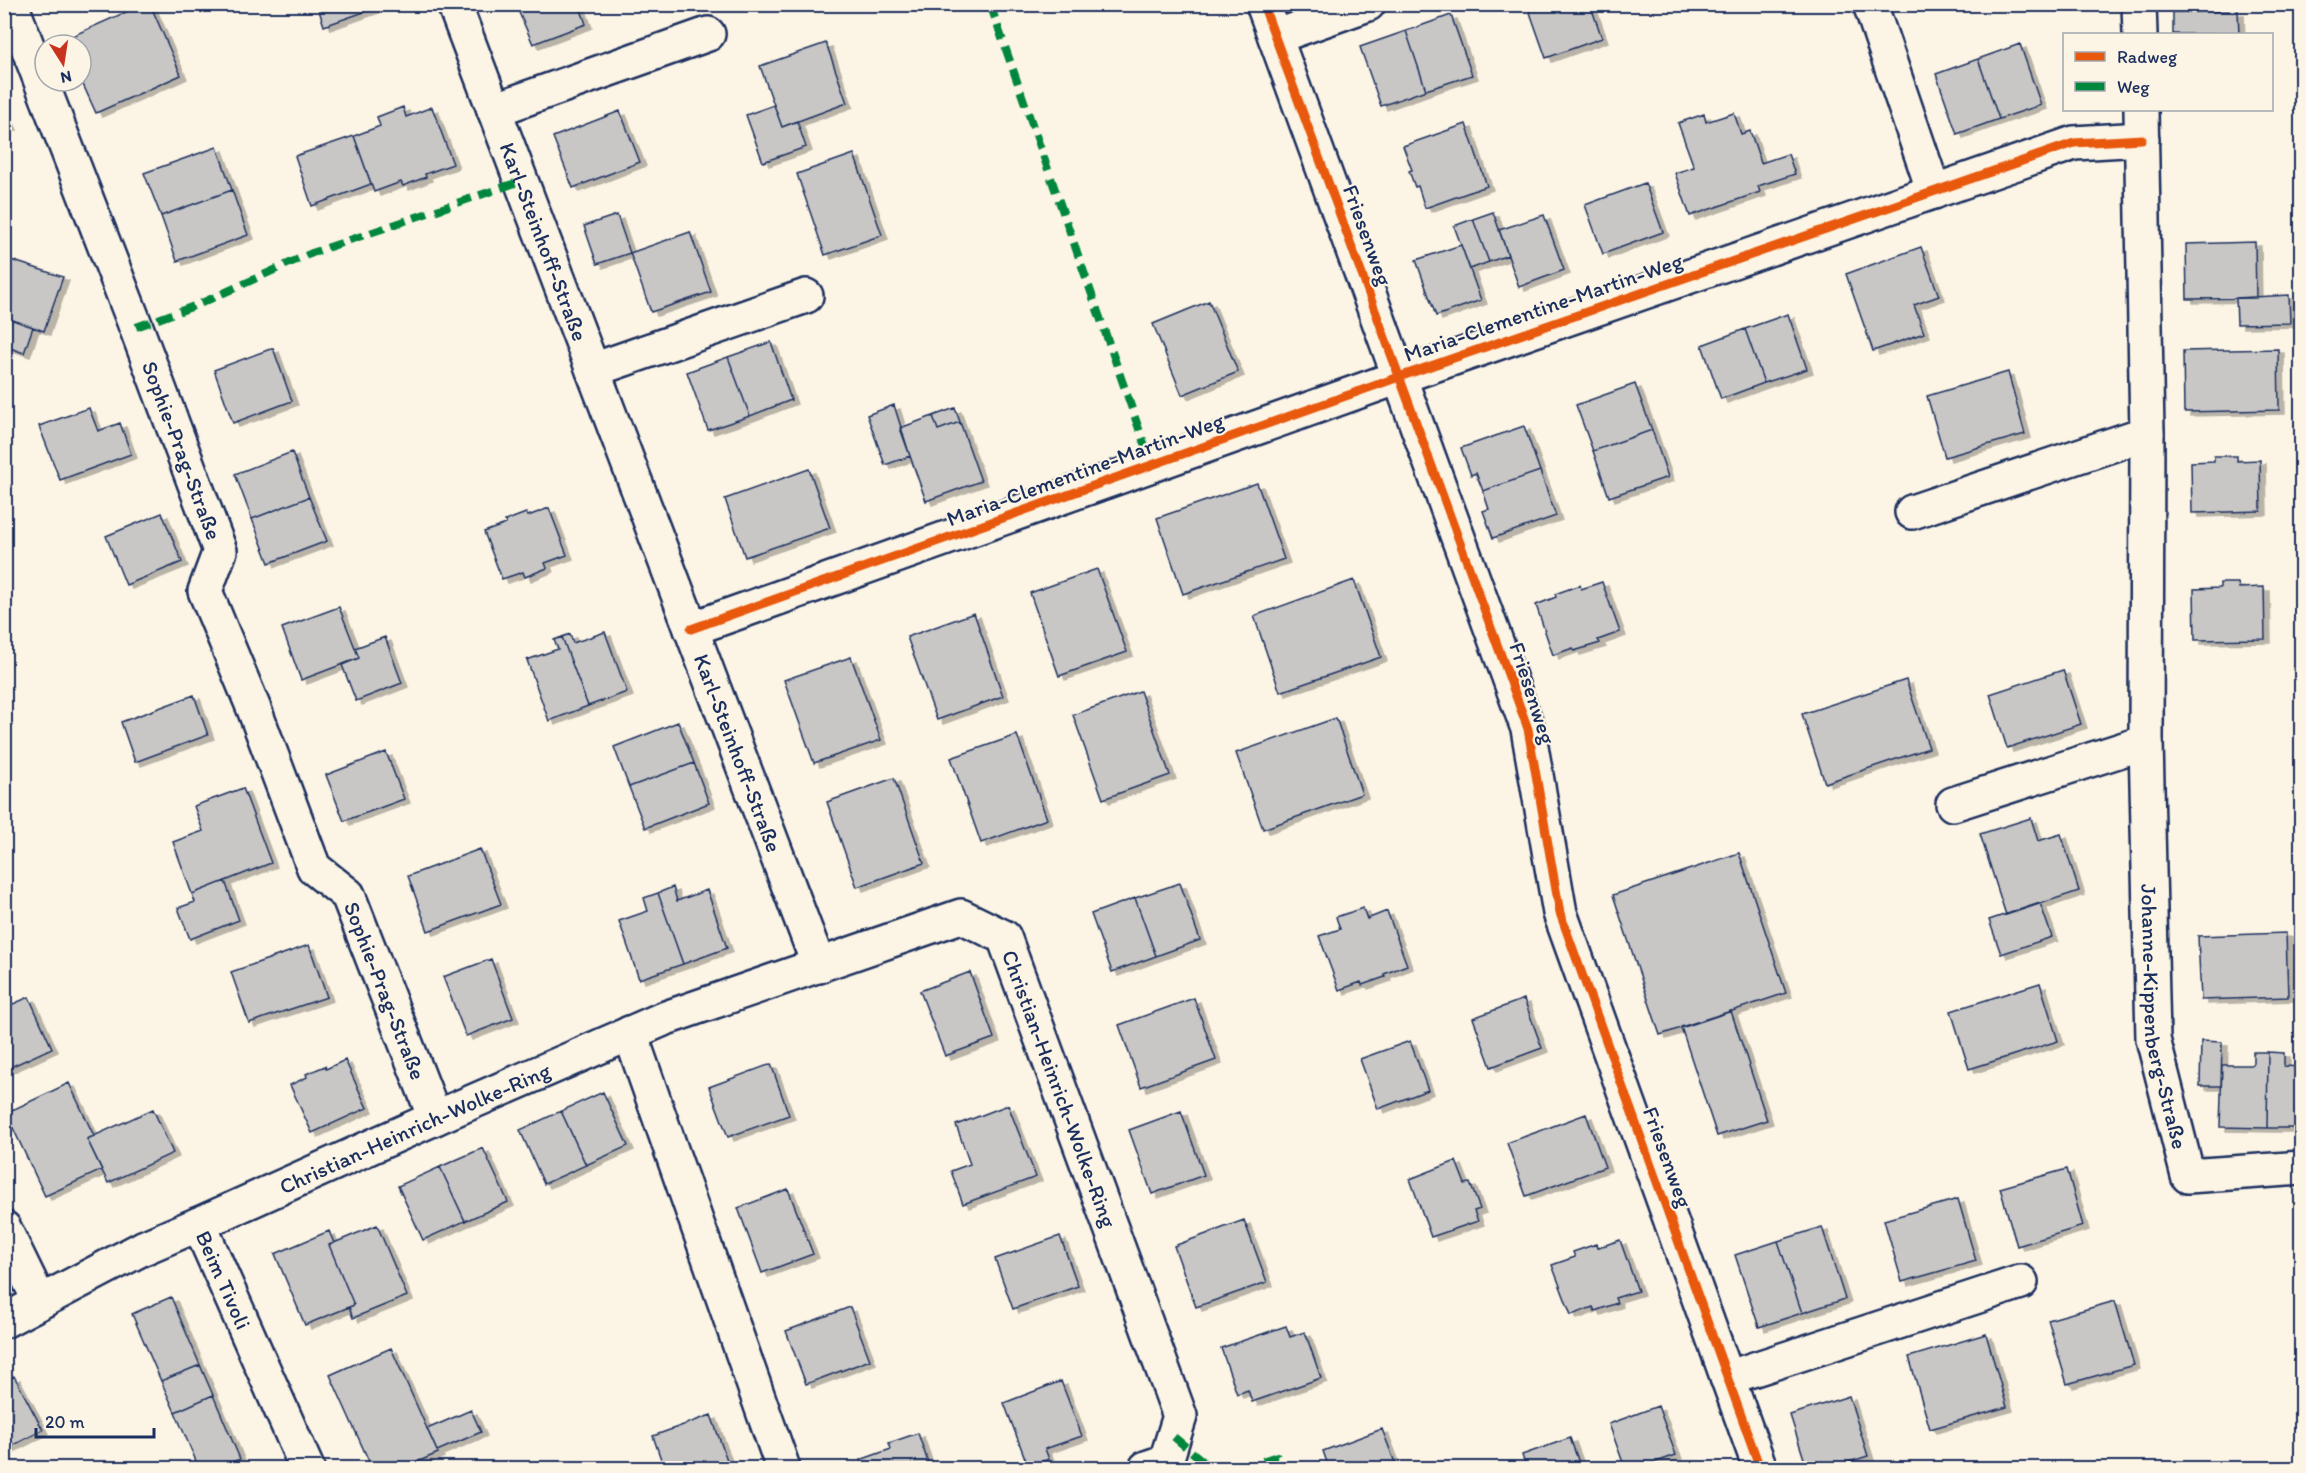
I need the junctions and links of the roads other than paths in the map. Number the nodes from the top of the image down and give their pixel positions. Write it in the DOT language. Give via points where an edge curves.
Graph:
graph roads {
  1 [pos="11,4"];
  2 [pos="454,4"];
  3 [pos="1263,4"];
  4 [pos="1368,4"];
  5 [pos="1870,4"];
  6 [pos="2139,4"];
  7 [pos="2140,33"];
  8 [pos="708,34"];
  9 [pos="1275,37"];
  10 [pos="494,110"];
  11 [pos="2141,124"];
  12 [pos="1934,192"];
  13 [pos="806,296"];
  14 [pos="593,370"];
  15 [pos="1399,377"];
  16 [pos="2147,433"];
  17 [pos="1912,512"];
  18 [pos="691,629"];
  19 [pos="2146,742"];
  20 [pos="1953,804"];
  21 [pos="819,966"];
  22 [pos="630,1033"];
  23 [pos="435,1118"];
  24 [pos="2301,1168"];
  25 [pos="199,1224"];
  26 [pos="4,1228"];
  27 [pos="2021,1282"];
  28 [pos="39,1302"];
  29 [pos="4,1321"];
  30 [pos="1727,1377"];
  31 [pos="307,1468"];
  32 [pos="783,1468"];
  33 [pos="1146,1468"];
  34 [pos="1760,1468"];
  1 -- 23 [label="street, Sophie-Prag-Straße" via="220,551 205,591 314,867 348,895"];
  2 -- 10 [label="street, Karl-Steinhoff-Straße"];
  3 -- 9 [label="street, Friesenweg"];
  4 -- 9 [label="street"];
  5 -- 12 [label="street"];
  6 -- 7 [label="street"];
  8 -- 10 [label="street, Karl-Steinhoff-Straße"];
  9 -- 15 [label="street, Friesenweg"];
  10 -- 14 [label="street, Karl-Steinhoff-Straße"];
  11 -- 12 [label="street, Maria-Clementine-Martin-Weg"];
  11 -- 16 [label="street, Johanne-Kippenberg-Straße"];
  12 -- 15 [label="street, Maria-Clementine-Martin-Weg"];
  13 -- 14 [label="street"];
  14 -- 18 [label="street, Karl-Steinhoff-Straße"];
  15 -- 18 [label="street, Maria-Clementine-Martin-Weg"];
  15 -- 30 [label="street, Friesenweg" via="1528,729 1560,913"];
  16 -- 17 [label="street"];
  16 -- 19 [label="street, Johanne-Kippenberg-Straße"];
  18 -- 21 [label="street, Karl-Steinhoff-Straße"];
  19 -- 20 [label="street"];
  19 -- 24 [label="street, Johanne-Kippenberg-Straße" via="2153,1039 2188,1176"];
  21 -- 22 [label="street, Christian-Heinrich-Wolke-Ring"];
  21 -- 33 [label="street, Christian-Heinrich-Wolke-Ring" via="961,916 1004,937 1180,1416 1166,1461"];
  22 -- 23 [label="street, Christian-Heinrich-Wolke-Ring"];
  22 -- 32 [label="street"];
  23 -- 25 [label="street, Christian-Heinrich-Wolke-Ring"];
  25 -- 28 [label="street, Beim Tivoli"];
  25 -- 31 [label="street, Beim Tivoli"];
  26 -- 28 [label="street"];
  27 -- 30 [label="street"];
  28 -- 29 [label="street, Beim Tivoli"];
  30 -- 34 [label="street, Friesenweg"];
}
